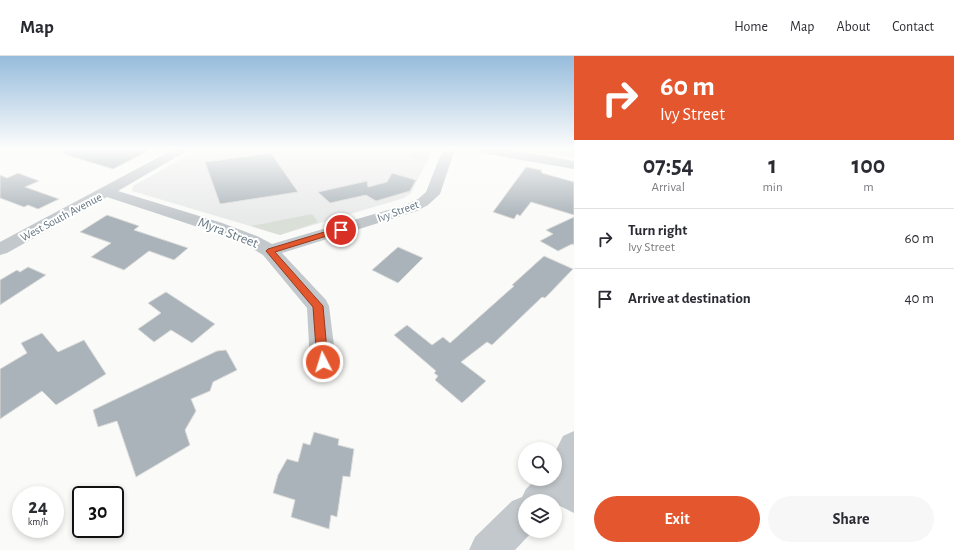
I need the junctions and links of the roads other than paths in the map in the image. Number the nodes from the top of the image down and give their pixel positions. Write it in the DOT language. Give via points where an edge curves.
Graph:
graph roads {
  1 [pos="143,172"];
  2 [pos="441,172"];
  3 [pos="107,192"];
  4 [pos="5,242"];
  5 [pos="270,251"];
  6 [pos="323,362"];
  7 [pos="574,447"];
  8 [pos="556,493"];
  9 [pos="518,521"];
  10 [pos="488,550"];
  1 -- 3 [label="street, West South Avenue"];
  2 -- 5 [label="street, Ivy Street" via="433,194 411,208"];
  3 -- 4 [label="street, West South Avenue"];
  3 -- 5 [label="street, Myra Street" via="252,240"];
  5 -- 6 [label="street, Myra Street" via="318,306"];
  7 -- 8 [label="street"];
  9 -- 10 [label="street"];
}
